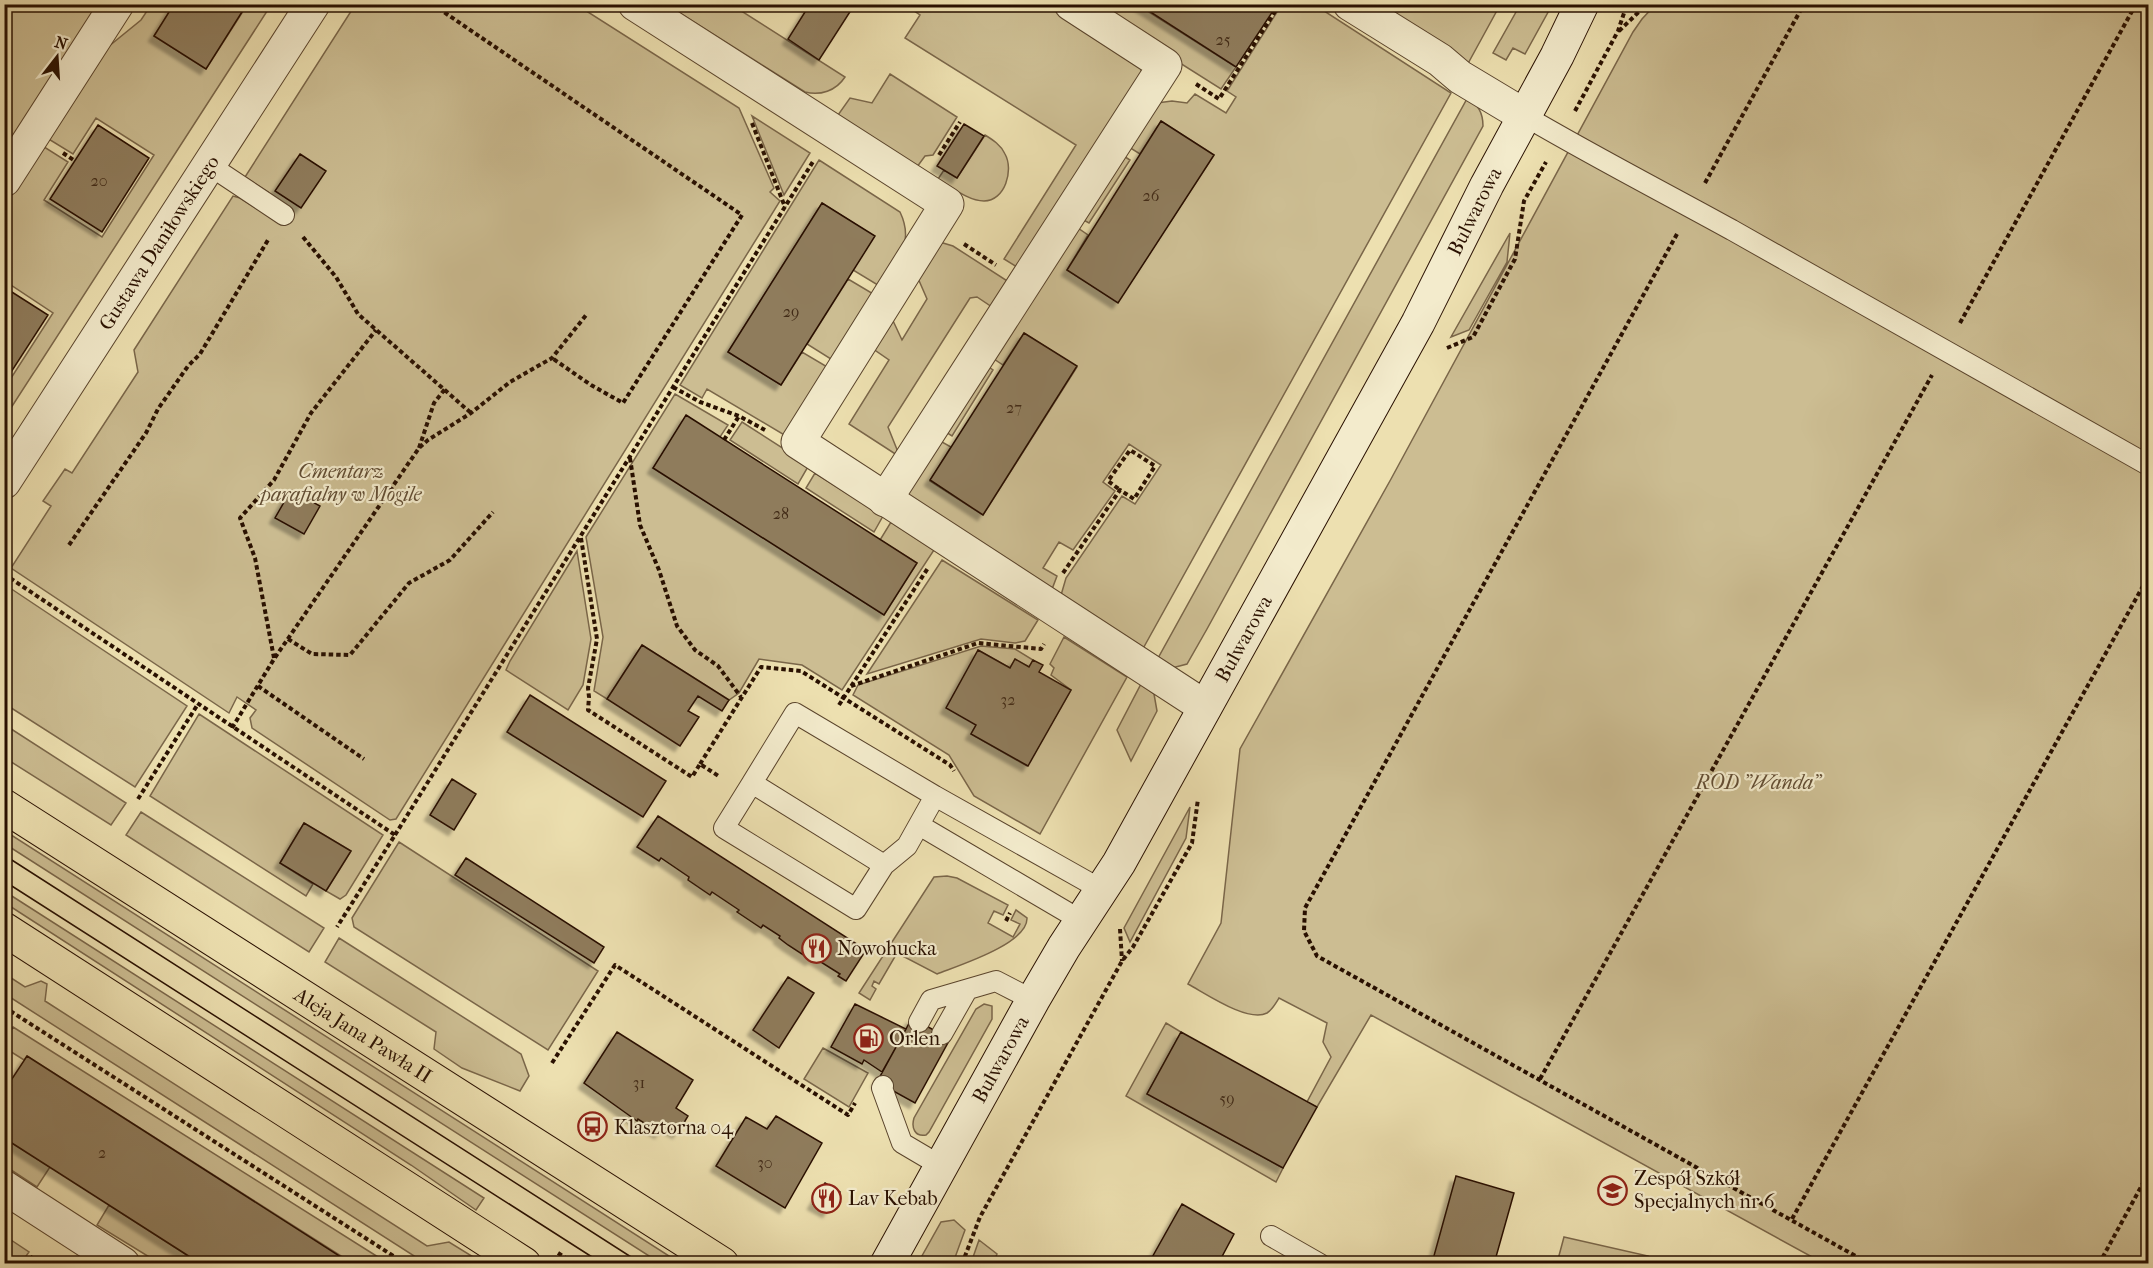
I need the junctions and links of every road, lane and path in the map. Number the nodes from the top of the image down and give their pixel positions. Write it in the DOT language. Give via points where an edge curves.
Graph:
graph roads {
  1 [pos="117,4"];
  2 [pos="313,4"];
  3 [pos="432,4"];
  4 [pos="905,4"];
  5 [pos="1071,4"];
  6 [pos="1268,4"];
  7 [pos="1350,4"];
  8 [pos="1582,4"];
  9 [pos="1627,4"];
  10 [pos="1647,4"];
  11 [pos="1804,4"];
  12 [pos="2136,4"];
  13 [pos="636,5"];
  14 [pos="899,6"];
  15 [pos="1618,31"];
  16 [pos="1226,87"];
  17 [pos="748,113"];
  18 [pos="1573,115"];
  19 [pos="1525,116"];
  20 [pos="960,122"];
  21 [pos="819,151"];
  22 [pos="938,156"];
  23 [pos="1546,162"];
  24 [pos="208,165"];
  25 [pos="4,180"];
  26 [pos="785,207"];
  27 [pos="1691,208"];
  28 [pos="284,215"];
  29 [pos="963,243"];
  30 [pos="998,267"];
  31 [pos="587,314"];
  32 [pos="376,330"];
  33 [pos="1946,349"];
  34 [pos="1438,352"];
  35 [pos="552,358"];
  36 [pos="674,387"];
  37 [pos="446,389"];
  38 [pos="471,413"];
  39 [pos="740,416"];
  40 [pos="16,437"];
  41 [pos="724,440"];
  42 [pos="798,442"];
  43 [pos="419,448"];
  44 [pos="630,458"];
  45 [pos="2148,465"];
  46 [pos="4,482"];
  47 [pos="1120,490"];
  48 [pos="885,500"];
  49 [pos="493,512"];
  50 [pos="581,537"];
  51 [pos="69,545"];
  52 [pos="933,560"];
  53 [pos="4,574"];
  54 [pos="2148,577"];
  55 [pos="1051,608"];
  56 [pos="288,639"];
  57 [pos="1046,641"];
  58 [pos="274,659"];
  59 [pos="258,686"];
  60 [pos="851,686"];
  61 [pos="741,697"];
  62 [pos="840,702"];
  63 [pos="198,704"];
  64 [pos="1205,707"];
  65 [pos="232,728"];
  66 [pos="364,759"];
  67 [pos="752,783"];
  68 [pos="935,796"];
  69 [pos="1198,796"];
  70 [pos="138,799"];
  71 [pos="4,806"];
  72 [pos="919,825"];
  73 [pos="395,835"];
  74 [pos="884,865"];
  75 [pos="1102,890"];
  76 [pos="1082,921"];
  77 [pos="337,927"];
  78 [pos="4,928"];
  79 [pos="967,990"];
  80 [pos="1033,1000"];
  81 [pos="6,1009"];
  82 [pos="4,1015"];
  83 [pos="919,1022"];
  84 [pos="942,1034"];
  85 [pos="552,1063"];
  86 [pos="1540,1079"];
  87 [pos="883,1087"];
  88 [pos="905,1098"];
  89 [pos="894,1118"];
  90 [pos="941,1166"];
  91 [pos="2148,1174"];
  92 [pos="4,1187"];
  93 [pos="1792,1219"];
  94 [pos="1271,1236"];
  95 [pos="33,1256"];
  96 [pos="28,1263"];
  97 [pos="123,1263"];
  98 [pos="406,1263"];
  99 [pos="524,1263"];
  100 [pos="722,1263"];
  101 [pos="887,1263"];
  102 [pos="963,1263"];
  103 [pos="1320,1263"];
  104 [pos="1870,1263"];
  105 [pos="2099,1263"];
  1 -- 25 [label="street"];
  2 -- 24 [label="street, Gustawa Daniłowskiego"];
  3 -- 35 [label="path" via="742,215 623,403"];
  4 -- 14 [label="path"];
  5 -- 48 [label="street" via="1165,65"];
  6 -- 16 [label="path" via="1276,10"];
  7 -- 19 [label="street"];
  8 -- 19 [label="street, Bulwarowa"];
  9 -- 15 [label="path"];
  10 -- 15 [label="path"];
  11 -- 27 [label="path"];
  12 -- 33 [label="path"];
  13 -- 42 [label="street" via="947,204"];
  15 -- 18 [label="path"];
  17 -- 26 [label="path"];
  19 -- 27 [label="lane"];
  19 -- 64 [label="street, Bulwarowa" via="1418,323"];
  20 -- 22 [label="path"];
  21 -- 26 [label="path"];
  23 -- 34 [label="path" via="1524,201 1515,259 1473,337"];
  24 -- 28 [label="lane"];
  24 -- 40 [label="street, Gustawa Daniłowskiego"];
  26 -- 36 [label="path"];
  27 -- 33 [label="lane"];
  27 -- 86 [label="path" via="1305,908 1304,931 1317,956"];
  28 -- 32 [label="path" via="336,277 358,314"];
  28 -- 51 [label="path" via="200,354 158,409 146,433"];
  29 -- 30 [label="path"];
  31 -- 35 [label="path"];
  32 -- 37 [label="path"];
  32 -- 58 [label="path" via="311,413 274,480 240,518 255,558"];
  33 -- 45 [label="lane"];
  33 -- 86 [label="path"];
  35 -- 38 [label="path" via="510,382"];
  36 -- 39 [label="path" via="700,402"];
  36 -- 44 [label="path"];
  37 -- 38 [label="path"];
  37 -- 43 [label="path" via="434,403"];
  38 -- 43 [label="path"];
  39 -- 41 [label="path"];
  39 -- 42 [label="path" via="782,440"];
  40 -- 46 [label="street, Gustawa Daniłowskiego"];
  42 -- 48 [label="street"];
  43 -- 56 [label="path"];
  44 -- 50 [label="path"];
  44 -- 61 [label="path" via="640,525 677,626 695,650 718,666"];
  47 -- 47 [label="path" via="1134,499 1155,466 1130,450 1108,481"];
  47 -- 55 [label="path" via="1061,575"];
  48 -- 55 [label="street"];
  49 -- 56 [label="path" via="450,560 409,583 350,655 312,654"];
  50 -- 67 [label="path" via="597,639 588,710 692,777 700,764 732,784"];
  50 -- 73 [label="path"];
  52 -- 60 [label="path"];
  53 -- 63 [label="path"];
  54 -- 93 [label="path"];
  55 -- 64 [label="street"];
  56 -- 58 [label="path"];
  57 -- 60 [label="path" via="1041,649 978,643"];
  58 -- 59 [label="path"];
  59 -- 65 [label="path"];
  59 -- 66 [label="path"];
  60 -- 62 [label="path"];
  63 -- 65 [label="path"];
  63 -- 70 [label="path"];
  64 -- 75 [label="street, Bulwarowa"];
  65 -- 73 [label="path"];
  67 -- 68 [label="lane" via="795,713"];
  67 -- 74 [label="lane"];
  67 -- 74 [label="lane" via="724,828 855,909"];
  68 -- 72 [label="lane"];
  68 -- 75 [label="lane"];
  69 -- 102 [label="path" via="1192,843 980,1217"];
  71 -- 100 [label="main road, Aleja Jana Pawła II"];
  72 -- 74 [label="lane" via="907,846"];
  72 -- 76 [label="lane"];
  73 -- 77 [label="path"];
  75 -- 76 [label="street, Bulwarowa"];
  76 -- 80 [label="street, Bulwarowa"];
  78 -- 99 [label="main road"];
  79 -- 80 [label="lane" via="996,981"];
  79 -- 83 [label="lane" via="931,1000"];
  79 -- 84 [label="lane"];
  80 -- 90 [label="street, Bulwarowa"];
  81 -- 82 [label="path"];
  81 -- 98 [label="path"];
  85 -- 87 [label="path" via="615,965 848,1115 868,1080"];
  86 -- 93 [label="path"];
  87 -- 89 [label="lane"];
  88 -- 89 [label="lane"];
  89 -- 90 [label="lane" via="902,1143"];
  90 -- 101 [label="street, Bulwarowa"];
  91 -- 105 [label="path"];
  92 -- 97 [label="street"];
  93 -- 104 [label="path"];
  94 -- 103 [label="lane"];
  95 -- 96 [label="path"];
}
